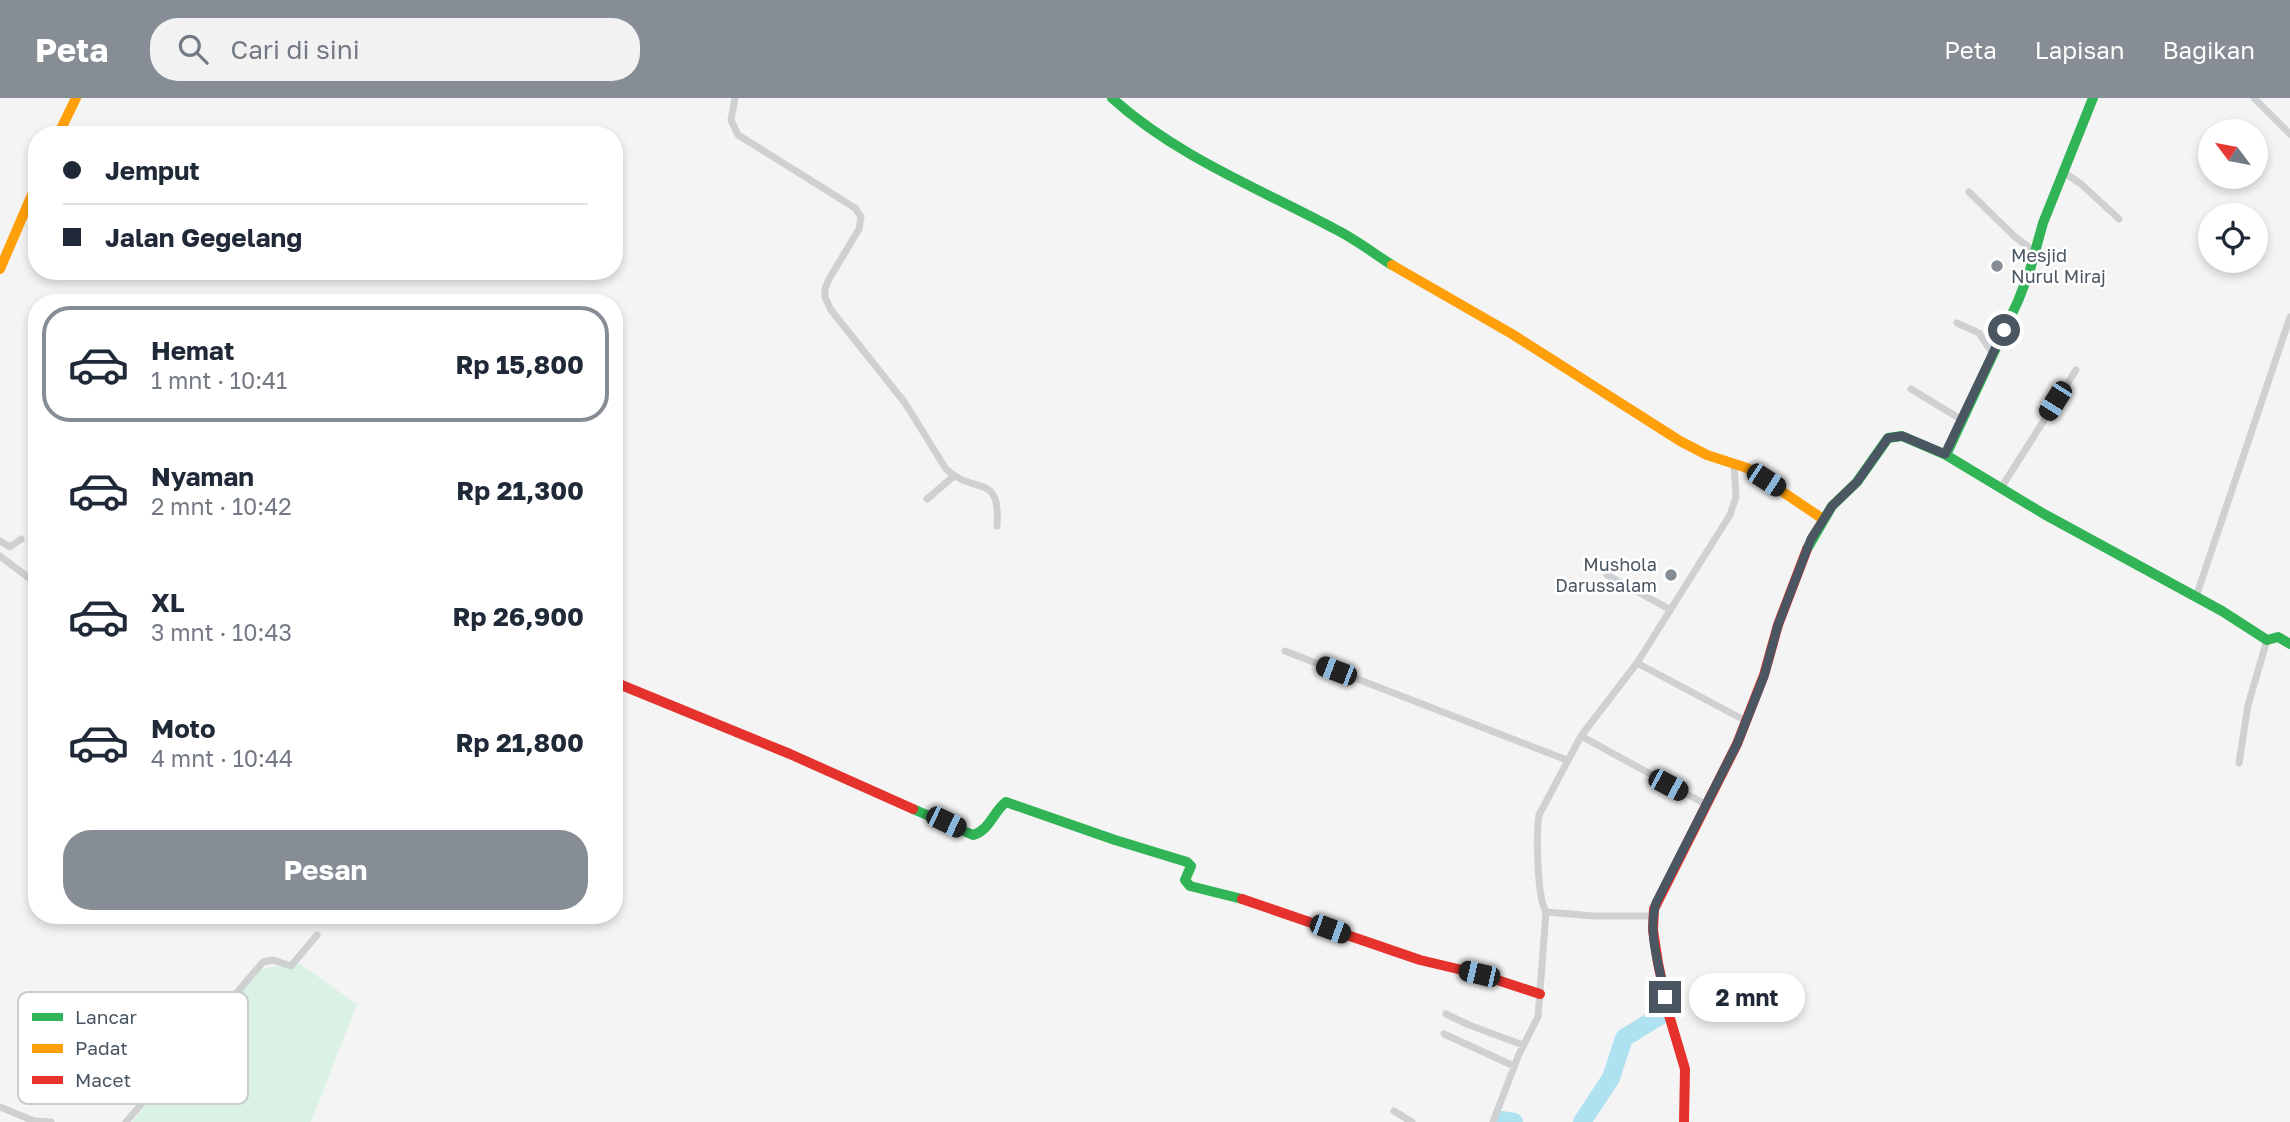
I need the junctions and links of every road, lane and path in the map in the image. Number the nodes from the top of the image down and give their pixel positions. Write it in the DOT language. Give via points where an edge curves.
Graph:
graph roads {
  1 [pos="76,98"];
  2 [pos="735,98"];
  3 [pos="1112,98"];
  4 [pos="2093,98"];
  5 [pos="2254,98"];
  6 [pos="62,126"];
  7 [pos="2290,134"];
  8 [pos="2065,173"];
  9 [pos="1969,192"];
  10 [pos="28,204"];
  11 [pos="2119,219"];
  12 [pos="2035,252"];
  13 [pos="0,270"];
  14 [pos="2290,317"];
  15 [pos="1956,323"];
  16 [pos="1993,354"];
  17 [pos="2076,370"];
  18 [pos="1910,389"];
  19 [pos="1962,420"];
  20 [pos="1945,454"];
  21 [pos="1734,462"];
  22 [pos="954,476"];
  23 [pos="2001,488"];
  24 [pos="927,499"];
  25 [pos="1823,519"];
  26 [pos="996,526"];
  27 [pos="21,539"];
  28 [pos="0,541"];
  29 [pos="0,556"];
  30 [pos="1607,575"];
  31 [pos="28,577"];
  32 [pos="2196,597"];
  33 [pos="1669,608"];
  34 [pos="2267,640"];
  35 [pos="2290,644"];
  36 [pos="1285,651"];
  37 [pos="1637,663"];
  38 [pos="623,685"];
  39 [pos="1746,721"];
  40 [pos="1581,736"];
  41 [pos="1567,760"];
  42 [pos="2239,763"];
  43 [pos="1707,805"];
  44 [pos="1546,912"];
  45 [pos="1653,916"];
  46 [pos="317,934"];
  47 [pos="237,992"];
  48 [pos="1541,994"];
  49 [pos="1446,1014"];
  50 [pos="1444,1034"];
  51 [pos="1522,1045"];
  52 [pos="1514,1066"];
  53 [pos="143,1104"];
  54 [pos="0,1108"];
  55 [pos="1394,1111"];
  56 [pos="129,1121"];
  57 [pos="51,1122"];
  58 [pos="1412,1122"];
  59 [pos="1493,1122"];
  60 [pos="1684,1122"];
  1 -- 6 [label="street"];
  2 -- 22 [label="street" via="731,120 738,135 855,208 861,217 859,229 829,279 825,297"];
  3 -- 21 [label="street" via="1135,119 1223,173 1336,229 1680,441"];
  4 -- 8 [label="street"];
  5 -- 7 [label="street"];
  8 -- 11 [label="street"];
  8 -- 12 [label="street"];
  9 -- 12 [label="street"];
  10 -- 13 [label="street"];
  12 -- 16 [label="street"];
  14 -- 32 [label="street"];
  15 -- 16 [label="street" via="1979,333"];
  16 -- 19 [label="street"];
  17 -- 23 [label="street"];
  18 -- 19 [label="street"];
  19 -- 20 [label="street"];
  20 -- 23 [label="street"];
  20 -- 25 [label="street" via="1902,436 1888,438"];
  21 -- 25 [label="street"];
  21 -- 33 [label="street" via="1734,508"];
  22 -- 24 [label="street"];
  22 -- 26 [label="street" via="995,495"];
  23 -- 32 [label="street"];
  25 -- 39 [label="street" via="1808,545"];
  27 -- 28 [label="street" via="10,547"];
  29 -- 31 [label="street"];
  30 -- 33 [label="street"];
  32 -- 34 [label="street"];
  33 -- 37 [label="street"];
  34 -- 35 [label="street" via="2278,637"];
  34 -- 42 [label="street" via="2248,705"];
  36 -- 41 [label="street"];
  37 -- 39 [label="street"];
  37 -- 40 [label="street"];
  38 -- 48 [label="street" via="973,835 986,828 1006,802 1187,862 1191,866 1185,880 1190,886 1255,902 1420,960"];
  39 -- 43 [label="street"];
  40 -- 41 [label="street"];
  40 -- 43 [label="street"];
  41 -- 44 [label="street" via="1537,823 1541,904"];
  43 -- 45 [label="street"];
  44 -- 45 [label="street"];
  44 -- 48 [label="street"];
  45 -- 60 [label="street" via="1665,997 1685,1069"];
  46 -- 47 [label="street" via="291,966 262,962"];
  48 -- 51 [label="street" via="1538,1017"];
  49 -- 51 [label="street"];
  50 -- 52 [label="street"];
  51 -- 52 [label="street"];
  52 -- 59 [label="street"];
  53 -- 56 [label="street"];
  54 -- 57 [label="street" via="34,1121"];
  55 -- 58 [label="street"];
}
